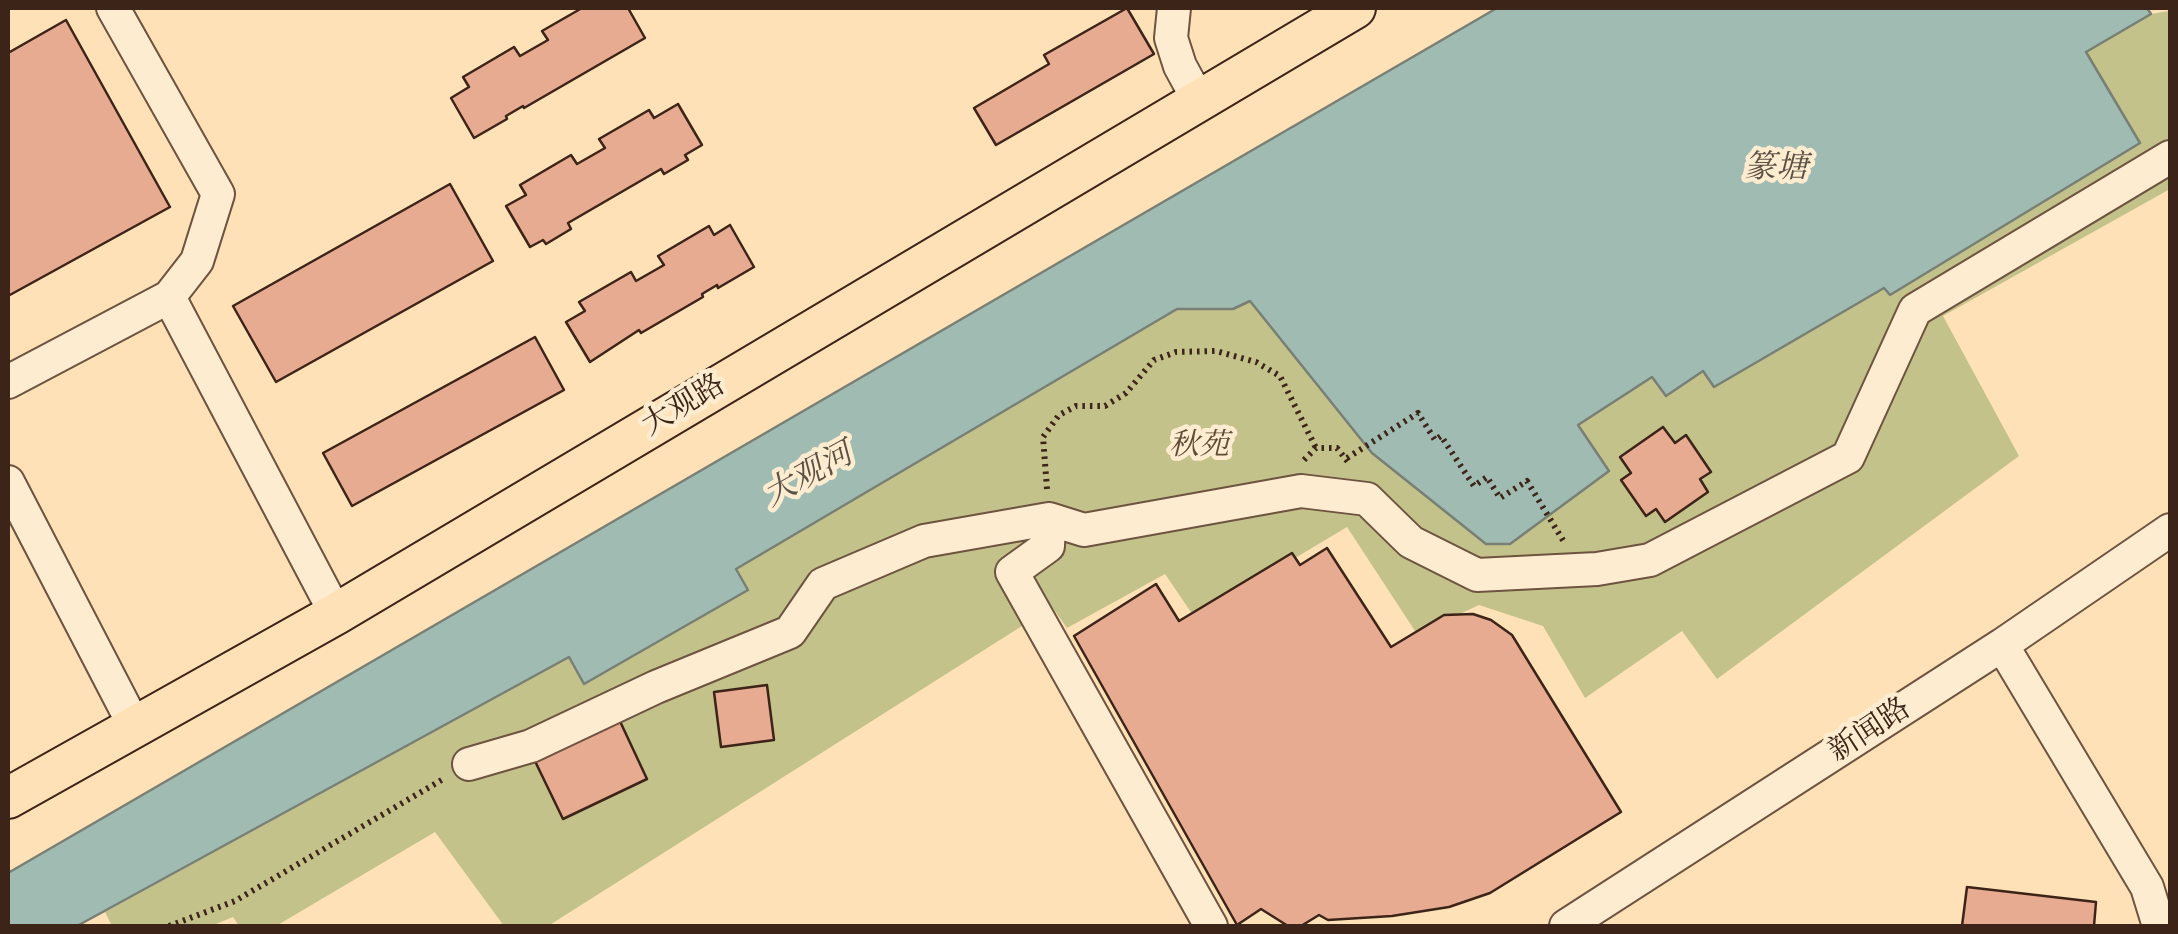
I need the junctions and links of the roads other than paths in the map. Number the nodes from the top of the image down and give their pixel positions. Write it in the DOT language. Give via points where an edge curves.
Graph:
graph roads {
  1 [pos="114,8"];
  2 [pos="1174,8"];
  3 [pos="1355,8"];
  4 [pos="1199,101"];
  5 [pos="2170,157"];
  6 [pos="170,297"];
  7 [pos="8,382"];
  8 [pos="8,482"];
  9 [pos="1050,519"];
  10 [pos="2170,530"];
  11 [pos="336,614"];
  12 [pos="2002,646"];
  13 [pos="135,728"];
  14 [pos="469,764"];
  15 [pos="8,798"];
  16 [pos="1212,926"];
  17 [pos="1566,926"];
  18 [pos="2158,926"];
  1 -- 6 [label="street" via="218,194 197,261"];
  2 -- 4 [label="street" via="1171,38"];
  3 -- 4 [label="main road, 大观路"];
  4 -- 11 [label="main road, 大观路"];
  5 -- 9 [label="street" via="1916,310 1848,457 1650,560 1597,570 1477,575 1411,542 1367,499 1301,491 1084,530"];
  6 -- 7 [label="street"];
  6 -- 11 [label="street"];
  8 -- 13 [label="street"];
  9 -- 14 [label="street" via="924,540 823,584 790,632 531,746"];
  9 -- 16 [label="street" via="1048,546 1012,572"];
  10 -- 12 [label="street, 新闻路"];
  11 -- 13 [label="main road, 大观路"];
  12 -- 17 [label="street, 新闻路"];
  12 -- 18 [label="street" via="2146,887"];
  13 -- 15 [label="main road, 大观路"];
}
